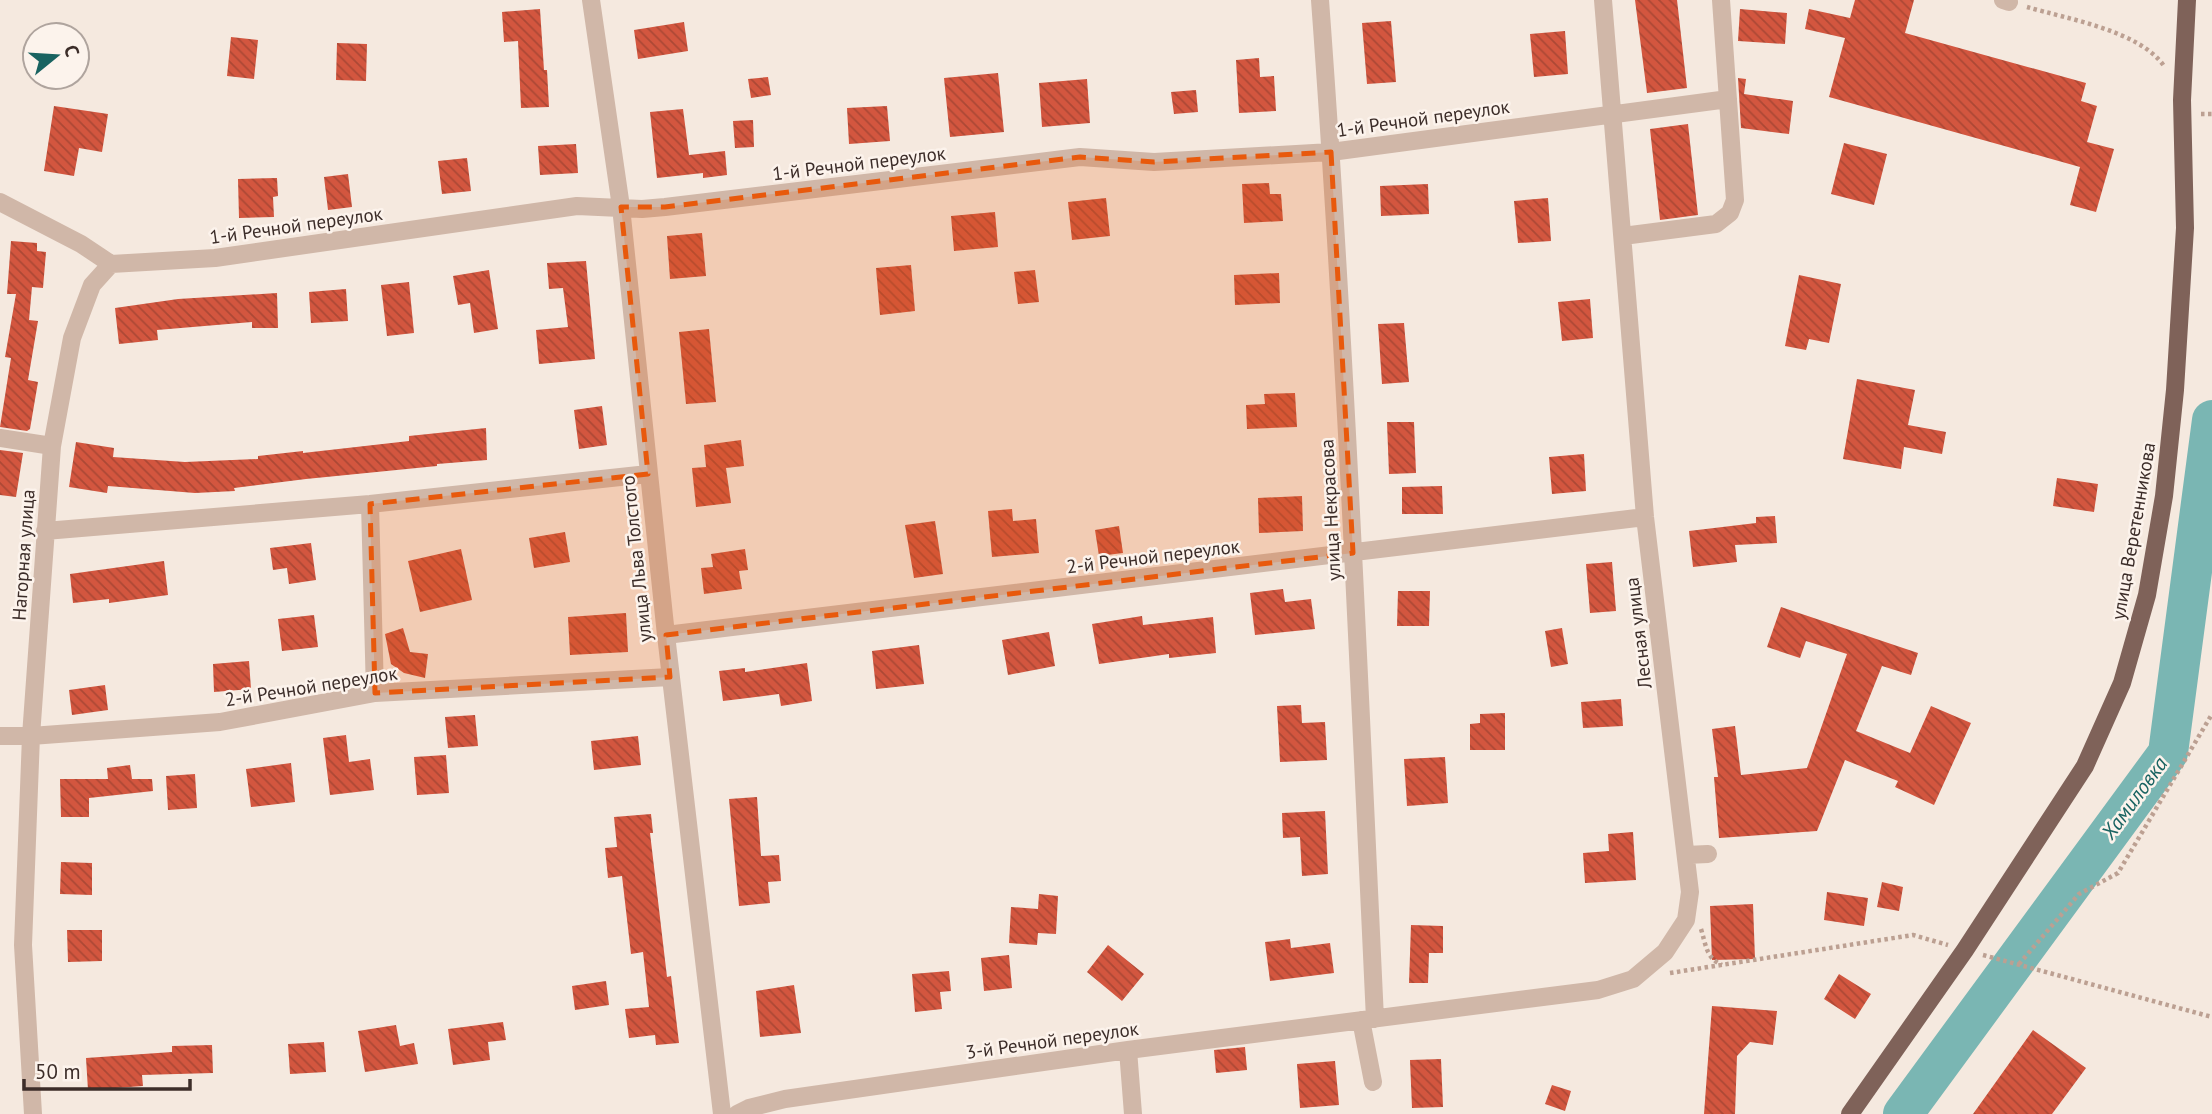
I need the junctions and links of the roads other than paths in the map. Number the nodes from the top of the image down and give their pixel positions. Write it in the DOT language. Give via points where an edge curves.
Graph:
graph roads {
  1 [pos="591,0"];
  2 [pos="1320,0"];
  3 [pos="1603,0"];
  4 [pos="1721,0"];
  5 [pos="2187,0"];
  6 [pos="1728,99"];
  7 [pos="1614,114"];
  8 [pos="1331,152"];
  9 [pos="0,202"];
  10 [pos="621,207"];
  11 [pos="1623,236"];
  12 [pos="111,264"];
  13 [pos="0,438"];
  14 [pos="52,446"];
  15 [pos="648,474"];
  16 [pos="370,504"];
  17 [pos="1645,517"];
  18 [pos="45,531"];
  19 [pos="1353,553"];
  20 [pos="666,635"];
  21 [pos="670,677"];
  22 [pos="375,693"];
  23 [pos="0,736"];
  24 [pos="31,736"];
  25 [pos="1708,854"];
  26 [pos="1686,855"];
  27 [pos="1368,1019"];
  28 [pos="1128,1050"];
  29 [pos="1373,1082"];
  30 [pos="33,1114"];
  31 [pos="722,1114"];
  32 [pos="737,1114"];
  33 [pos="1133,1114"];
  34 [pos="1850,1114"];
  1 -- 10 [label="street, улица Льва Толстого"];
  2 -- 8 [label="street, улица Некрасова"];
  3 -- 7 [label="street, Лесная улица"];
  4 -- 6 [label="street"];
  5 -- 34 [label="main road, улица Веретенникова" via="2182,100 2185,228 2175,390 2147,595 2122,683 2085,766 1965,950"];
  6 -- 7 [label="street, 1-й Речной переулок"];
  6 -- 11 [label="street" via="1735,200 1730,214 1716,224"];
  7 -- 8 [label="street, 1-й Речной переулок"];
  7 -- 11 [label="street, Лесная улица"];
  8 -- 10 [label="street, 1-й Речной переулок" via="1154,162 1080,158 666,207"];
  8 -- 19 [label="street, улица Некрасова"];
  9 -- 12 [label="street"];
  10 -- 12 [label="street, 1-й Речной переулок" via="577,206 215,258"];
  10 -- 15 [label="street, улица Льва Толстого"];
  11 -- 17 [label="street, Лесная улица"];
  12 -- 14 [label="street, Нагорная улица" via="92,285 72,338"];
  13 -- 14 [label="street"];
  14 -- 18 [label="street, Нагорная улица"];
  15 -- 16 [label="street"];
  15 -- 20 [label="street, улица Льва Толстого"];
  16 -- 18 [label="street"];
  16 -- 22 [label="street"];
  17 -- 19 [label="street, 2-й Речной переулок"];
  17 -- 26 [label="street, Лесная улица"];
  18 -- 24 [label="street, Нагорная улица"];
  19 -- 20 [label="street, 2-й Речной переулок"];
  19 -- 27 [label="street, улица Некрасова"];
  20 -- 21 [label="street, улица Льва Толстого"];
  21 -- 22 [label="street, 2-й Речной переулок"];
  21 -- 31 [label="street, улица Льва Толстого"];
  22 -- 24 [label="street, 2-й Речной переулок" via="220,722"];
  23 -- 24 [label="street, 2-й Речной переулок"];
  24 -- 30 [label="street, Нагорная улица" via="23,946"];
  25 -- 26 [label="street"];
  26 -- 27 [label="street, Лесная улица" via="1690,892 1686,919 1665,952 1633,979 1598,990"];
  27 -- 28 [label="street, 3-й Речной переулок"];
  27 -- 29 [label="street, улица Некрасова"];
  28 -- 32 [label="street, 3-й Речной переулок" via="785,1099"];
  28 -- 33 [label="street"];
}
